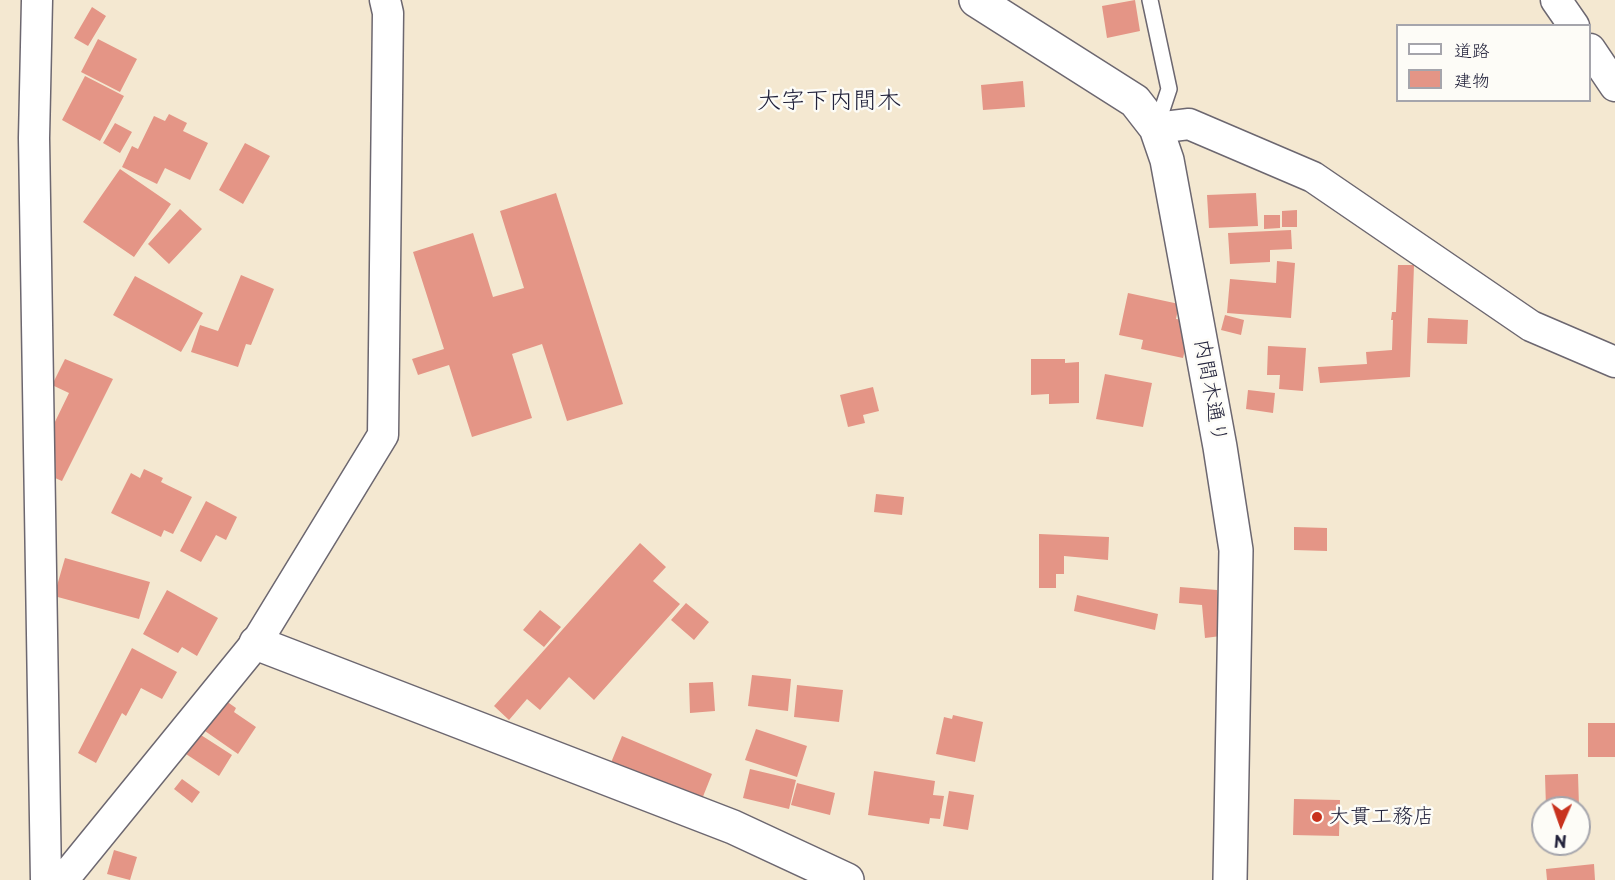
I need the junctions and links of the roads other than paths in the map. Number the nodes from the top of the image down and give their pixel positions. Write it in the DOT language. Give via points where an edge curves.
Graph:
graph roads {
  1 [pos="37,0"];
  2 [pos="385,0"];
  3 [pos="976,0"];
  4 [pos="1150,0"];
  5 [pos="1556,0"];
  6 [pos="1573,24"];
  7 [pos="1591,50"];
  8 [pos="1615,86"];
  9 [pos="1156,128"];
  10 [pos="1615,362"];
  11 [pos="256,643"];
  12 [pos="46,880"];
  13 [pos="63,880"];
  14 [pos="848,880"];
  15 [pos="1230,880"];
  1 -- 12 [label="street" via="34,138"];
  2 -- 11 [label="street" via="388,13 383,435"];
  3 -- 9 [label="street, 内間木通り" via="1135,101"];
  4 -- 9 [label="lane" via="1169,89"];
  5 -- 6 [label="street"];
  7 -- 8 [label="street"];
  9 -- 10 [label="street" via="1190,124 1313,177 1531,326"];
  9 -- 15 [label="street, 内間木通り" via="1167,160 1236,550"];
  11 -- 13 [label="street"];
  11 -- 14 [label="street" via="733,827"];
}
